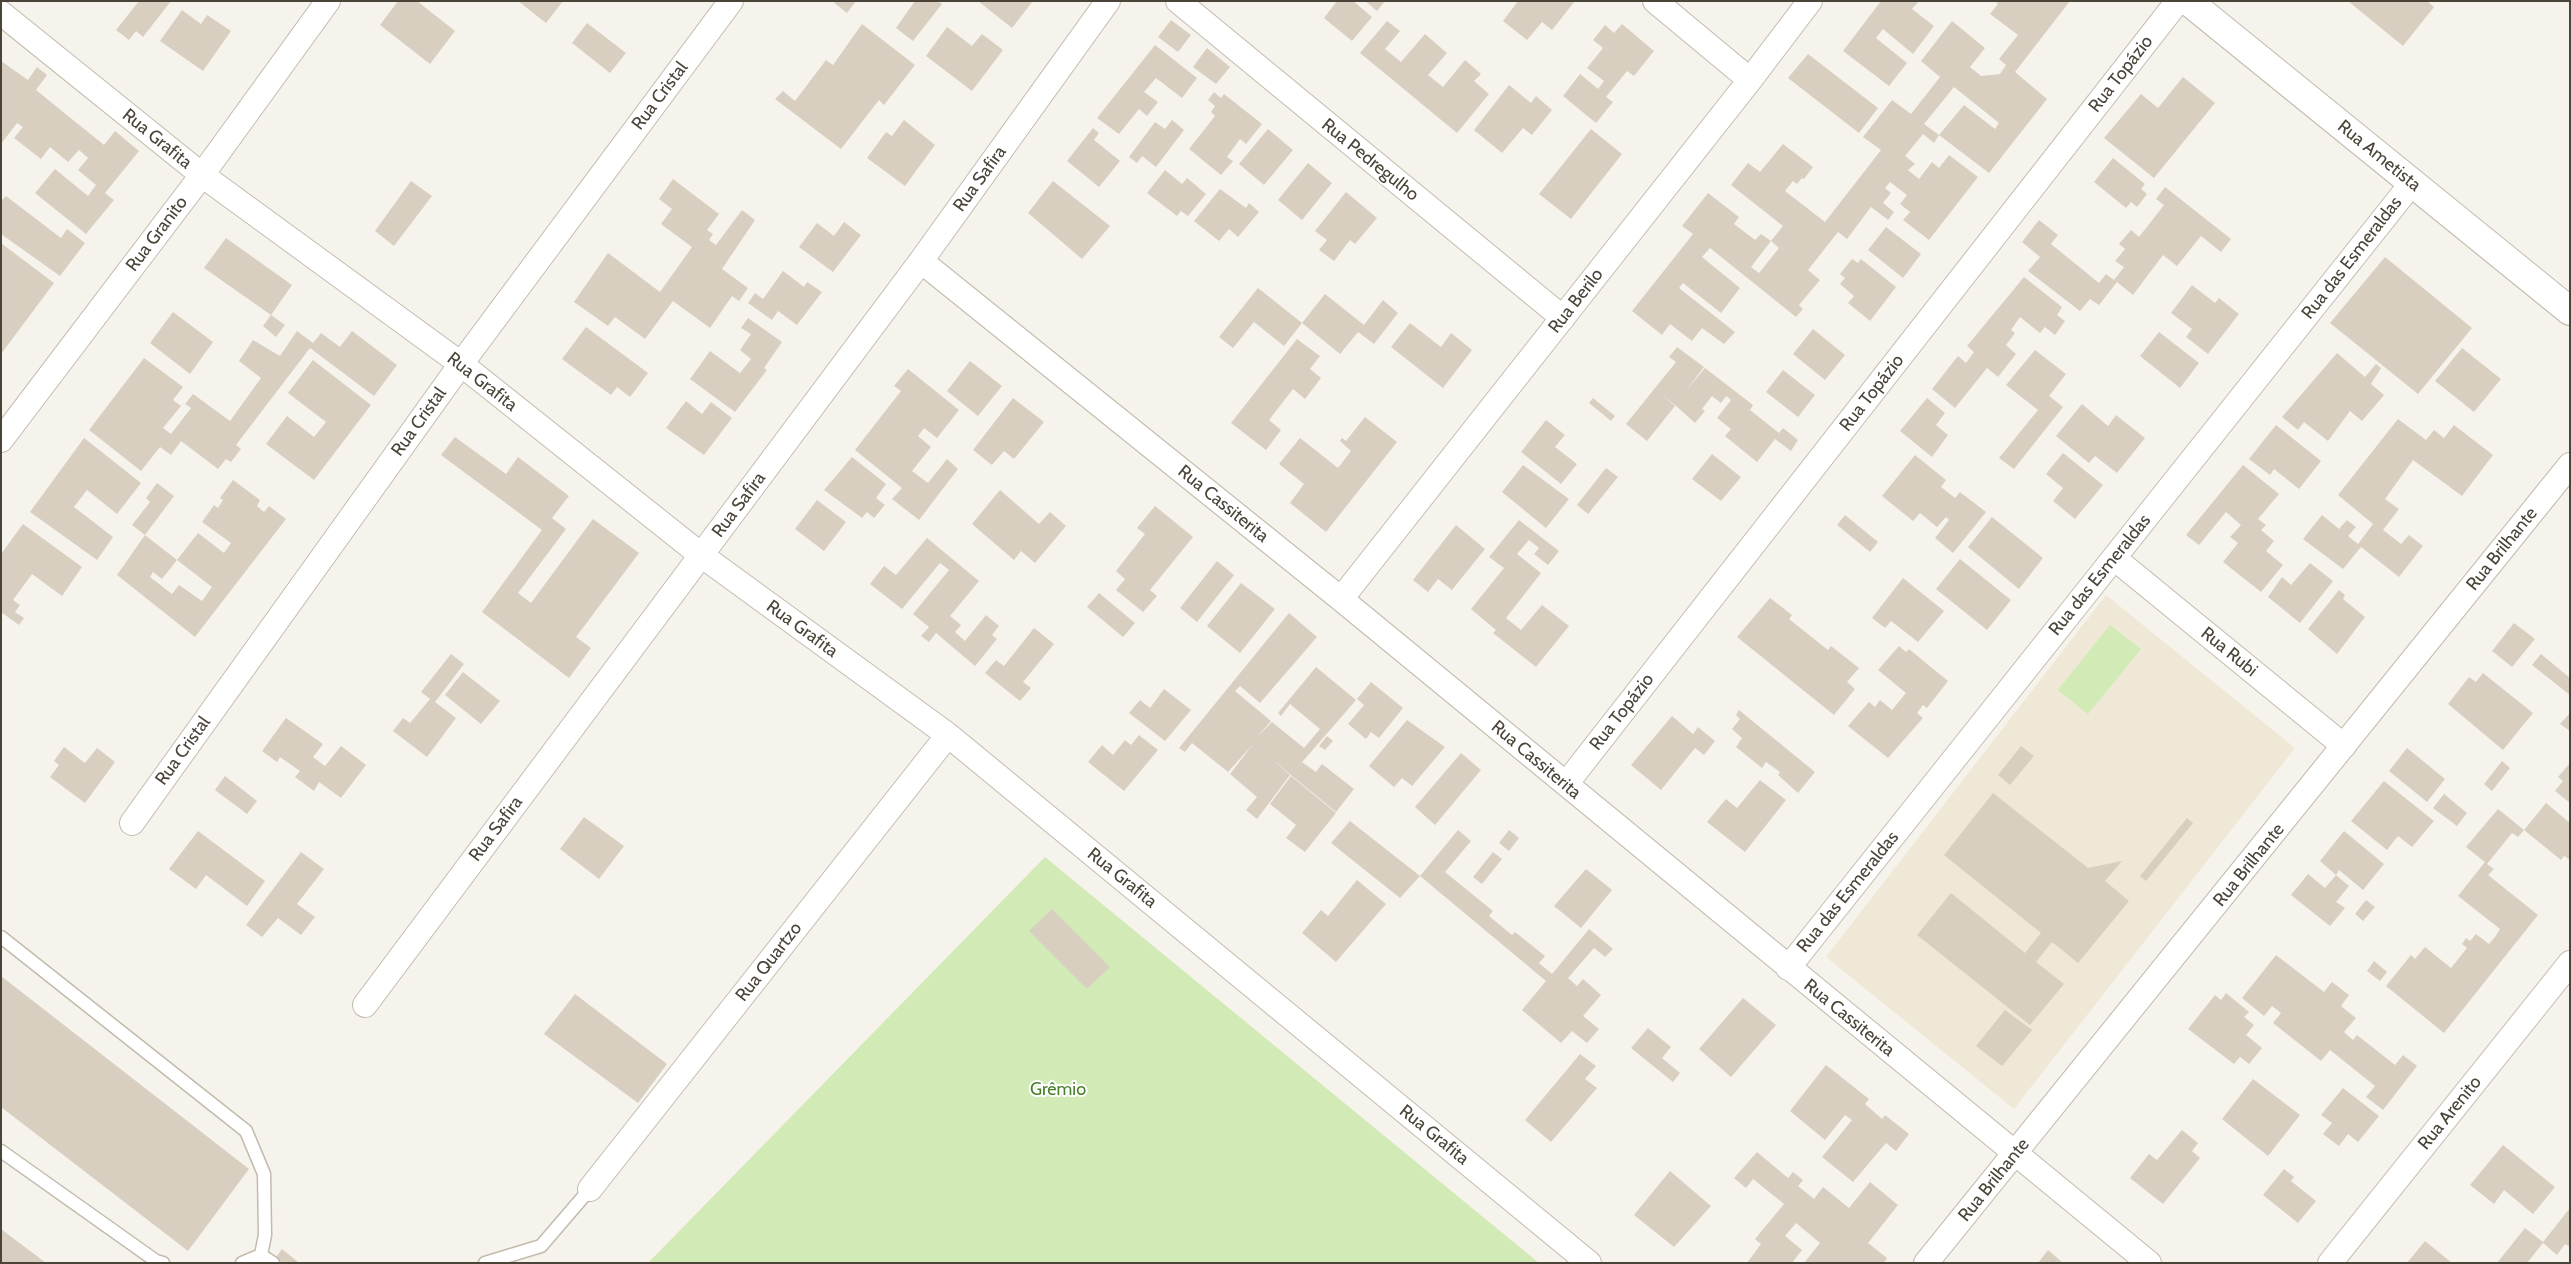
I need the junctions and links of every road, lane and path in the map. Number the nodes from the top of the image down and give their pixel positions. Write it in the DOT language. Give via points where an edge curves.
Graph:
graph roads {
  1 [pos="328,1"];
  2 [pos="730,1"];
  3 [pos="1108,1"];
  4 [pos="1178,1"];
  5 [pos="1655,1"];
  6 [pos="1810,1"];
  7 [pos="2178,1"];
  8 [pos="2188,1"];
  9 [pos="1,13"];
  10 [pos="1750,80"];
  11 [pos="202,175"];
  12 [pos="2412,183"];
  13 [pos="921,261"];
  14 [pos="2570,311"];
  15 [pos="1562,318"];
  16 [pos="460,364"];
  17 [pos="1,440"];
  18 [pos="2570,465"];
  19 [pos="701,555"];
  20 [pos="2114,558"];
  21 [pos="1341,599"];
  22 [pos="948,735"];
  23 [pos="2344,746"];
  24 [pos="1566,784"];
  25 [pos="132,823"];
  26 [pos="1,937"];
  27 [pos="2570,963"];
  28 [pos="1788,968"];
  29 [pos="365,1005"];
  30 [pos="1,1151"];
  31 [pos="2015,1155"];
  32 [pos="590,1190"];
  33 [pos="261,1255"];
  34 [pos="163,1263"];
  35 [pos="242,1263"];
  36 [pos="273,1263"];
  37 [pos="485,1263"];
  38 [pos="1589,1263"];
  39 [pos="1926,1263"];
  40 [pos="2149,1263"];
  41 [pos="2330,1263"];
  1 -- 11 [label="street, Rua Granito"];
  2 -- 16 [label="street, Rua Cristal"];
  3 -- 13 [label="street, Rua Safira"];
  4 -- 15 [label="street, Rua Pedregulho"];
  5 -- 10 [label="street"];
  6 -- 10 [label="street, Rua Berilo"];
  7 -- 24 [label="street, Rua Topázio"];
  8 -- 12 [label="street, Rua Ametista"];
  9 -- 11 [label="street, Rua Grafita"];
  10 -- 15 [label="street, Rua Berilo"];
  11 -- 16 [label="street, Rua Grafita"];
  11 -- 17 [label="street, Rua Granito"];
  12 -- 14 [label="street, Rua Ametista"];
  12 -- 20 [label="street, Rua das Esmeraldas"];
  13 -- 19 [label="street, Rua Safira"];
  13 -- 21 [label="street, Rua Cassiterita"];
  15 -- 21 [label="street, Rua Berilo"];
  16 -- 19 [label="street, Rua Grafita"];
  16 -- 25 [label="street, Rua Cristal"];
  18 -- 23 [label="street, Rua Brilhante"];
  19 -- 22 [label="street, Rua Grafita"];
  19 -- 29 [label="street, Rua Safira"];
  20 -- 23 [label="street, Rua Rubi"];
  20 -- 28 [label="street, Rua das Esmeraldas"];
  21 -- 24 [label="street, Rua Cassiterita"];
  22 -- 32 [label="street, Rua Quartzo"];
  22 -- 38 [label="street, Rua Grafita"];
  23 -- 31 [label="street, Rua Brilhante"];
  24 -- 28 [label="street, Rua Cassiterita"];
  26 -- 33 [label="lane" via="246,1131 264,1174 265,1235"];
  27 -- 41 [label="street, Rua Arenito"];
  28 -- 31 [label="street, Rua Cassiterita"];
  30 -- 34 [label="lane"];
  31 -- 39 [label="street, Rua Brilhante"];
  31 -- 40 [label="street, Rua Cassiterita"];
  32 -- 37 [label="lane" via="541,1246"];
  33 -- 35 [label="lane"];
  33 -- 36 [label="lane"];
}
